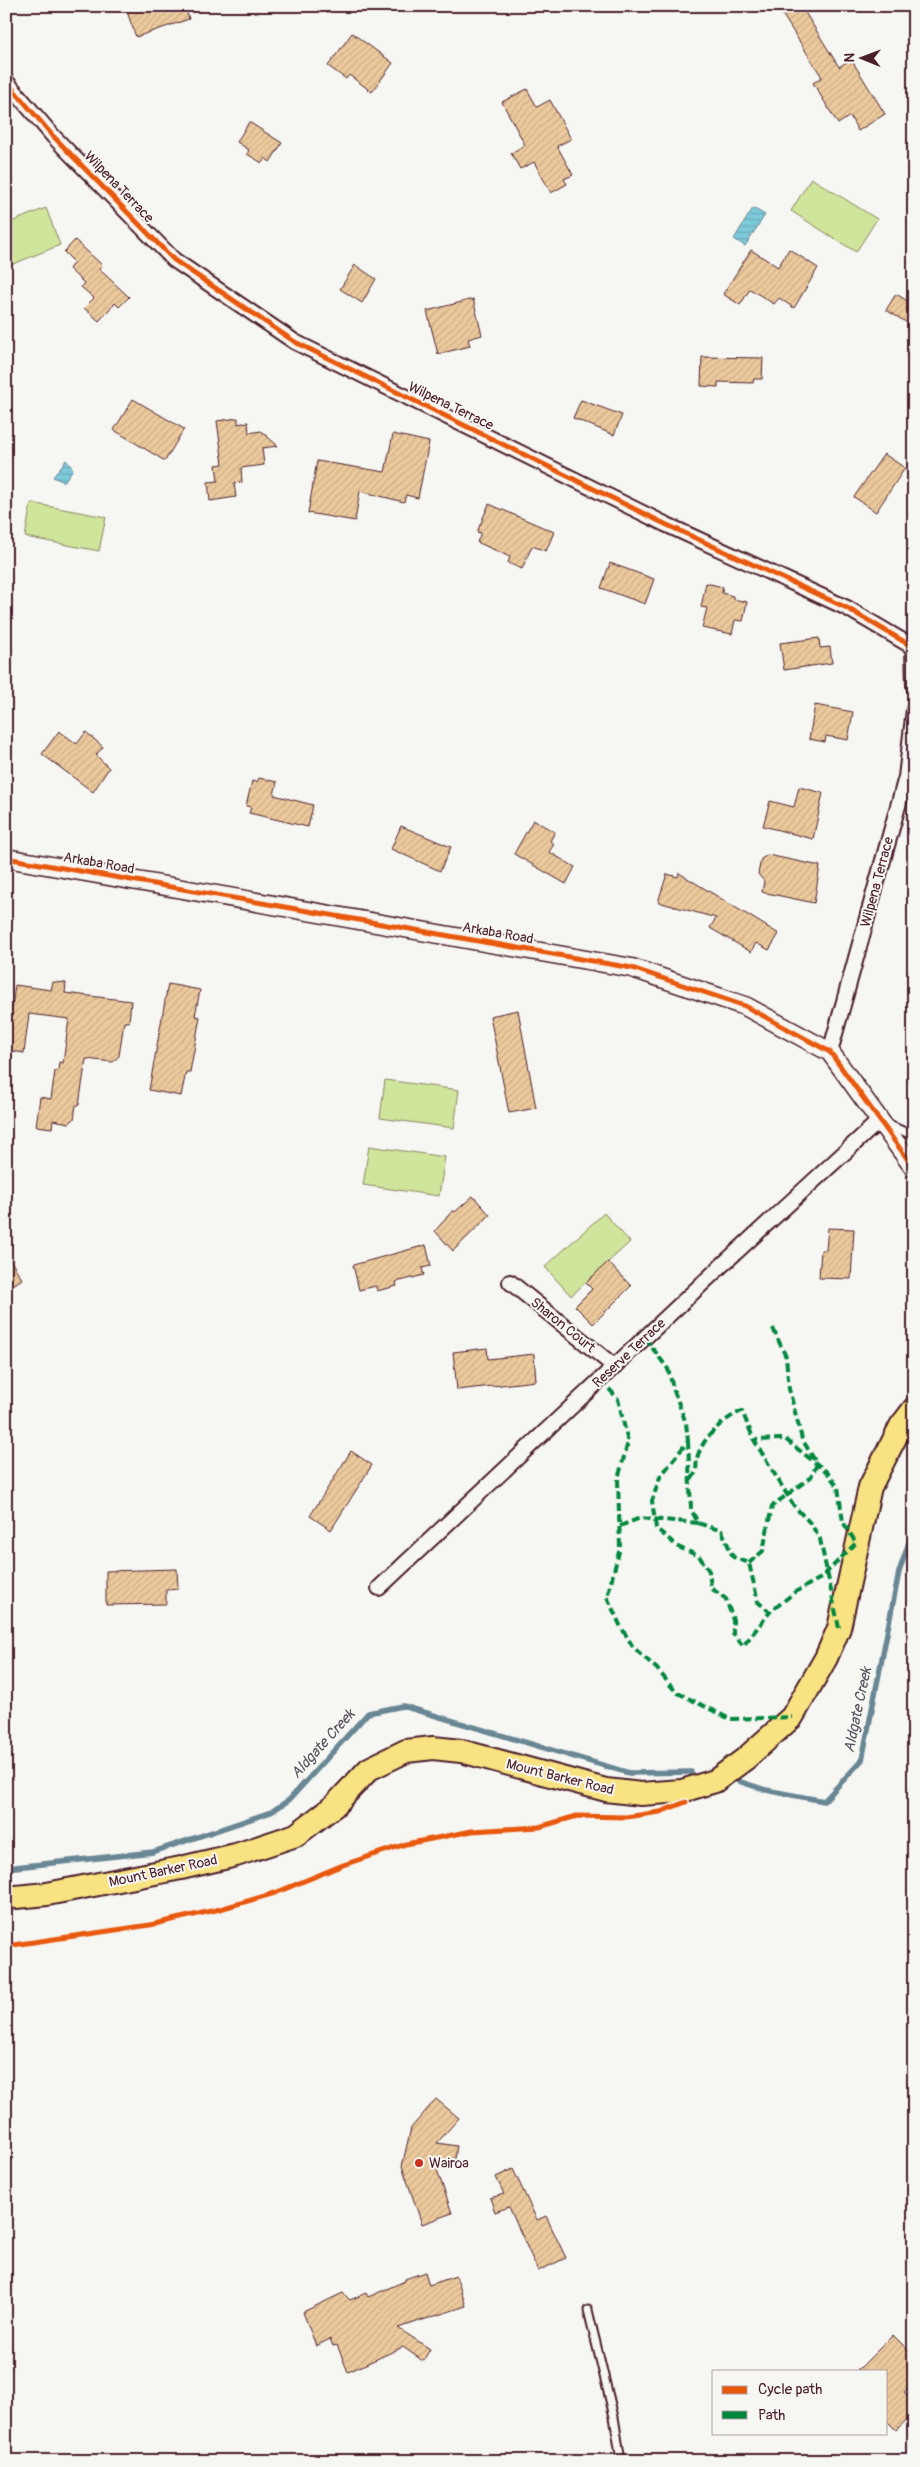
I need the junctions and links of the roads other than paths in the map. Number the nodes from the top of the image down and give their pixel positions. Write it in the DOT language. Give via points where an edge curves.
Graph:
graph roads {
  1 [pos="6,81"];
  2 [pos="913,647"];
  3 [pos="914,686"];
  4 [pos="914,709"];
  5 [pos="6,858"];
  6 [pos="830,1052"];
  7 [pos="880,1120"];
  8 [pos="914,1136"];
  9 [pos="914,1168"];
  10 [pos="510,1282"];
  11 [pos="615,1367"];
  12 [pos="914,1409"];
  13 [pos="379,1588"];
  14 [pos="6,1898"];
  15 [pos="588,2310"];
  16 [pos="621,2461"];
  1 -- 2 [label="street, Wilpena Terrace" via="53,136 174,260 295,342 665,524 846,608"];
  2 -- 3 [label="street, Wilpena Terrace"];
  4 -- 6 [label="street, Wilpena Terrace" via="906,777"];
  5 -- 6 [label="street, Arkaba Road" via="632,968 745,1006"];
  6 -- 7 [label="street, Arkaba Road"];
  7 -- 8 [label="lane"];
  7 -- 9 [label="street, Arkaba Road"];
  7 -- 11 [label="street, Reserve Terrace"];
  10 -- 11 [label="street, Sharon Court"];
  11 -- 13 [label="street, Reserve Terrace"];
  12 -- 14 [label="main road, Mount Barker Road" via="901,1426 870,1486 839,1628 826,1658 792,1717 715,1781 682,1791 641,1794 606,1790 461,1751 433,1748 406,1751 369,1769 334,1806 296,1835 236,1855 181,1868 47,1894"];
  15 -- 16 [label="lane" via="614,2417"];
}
